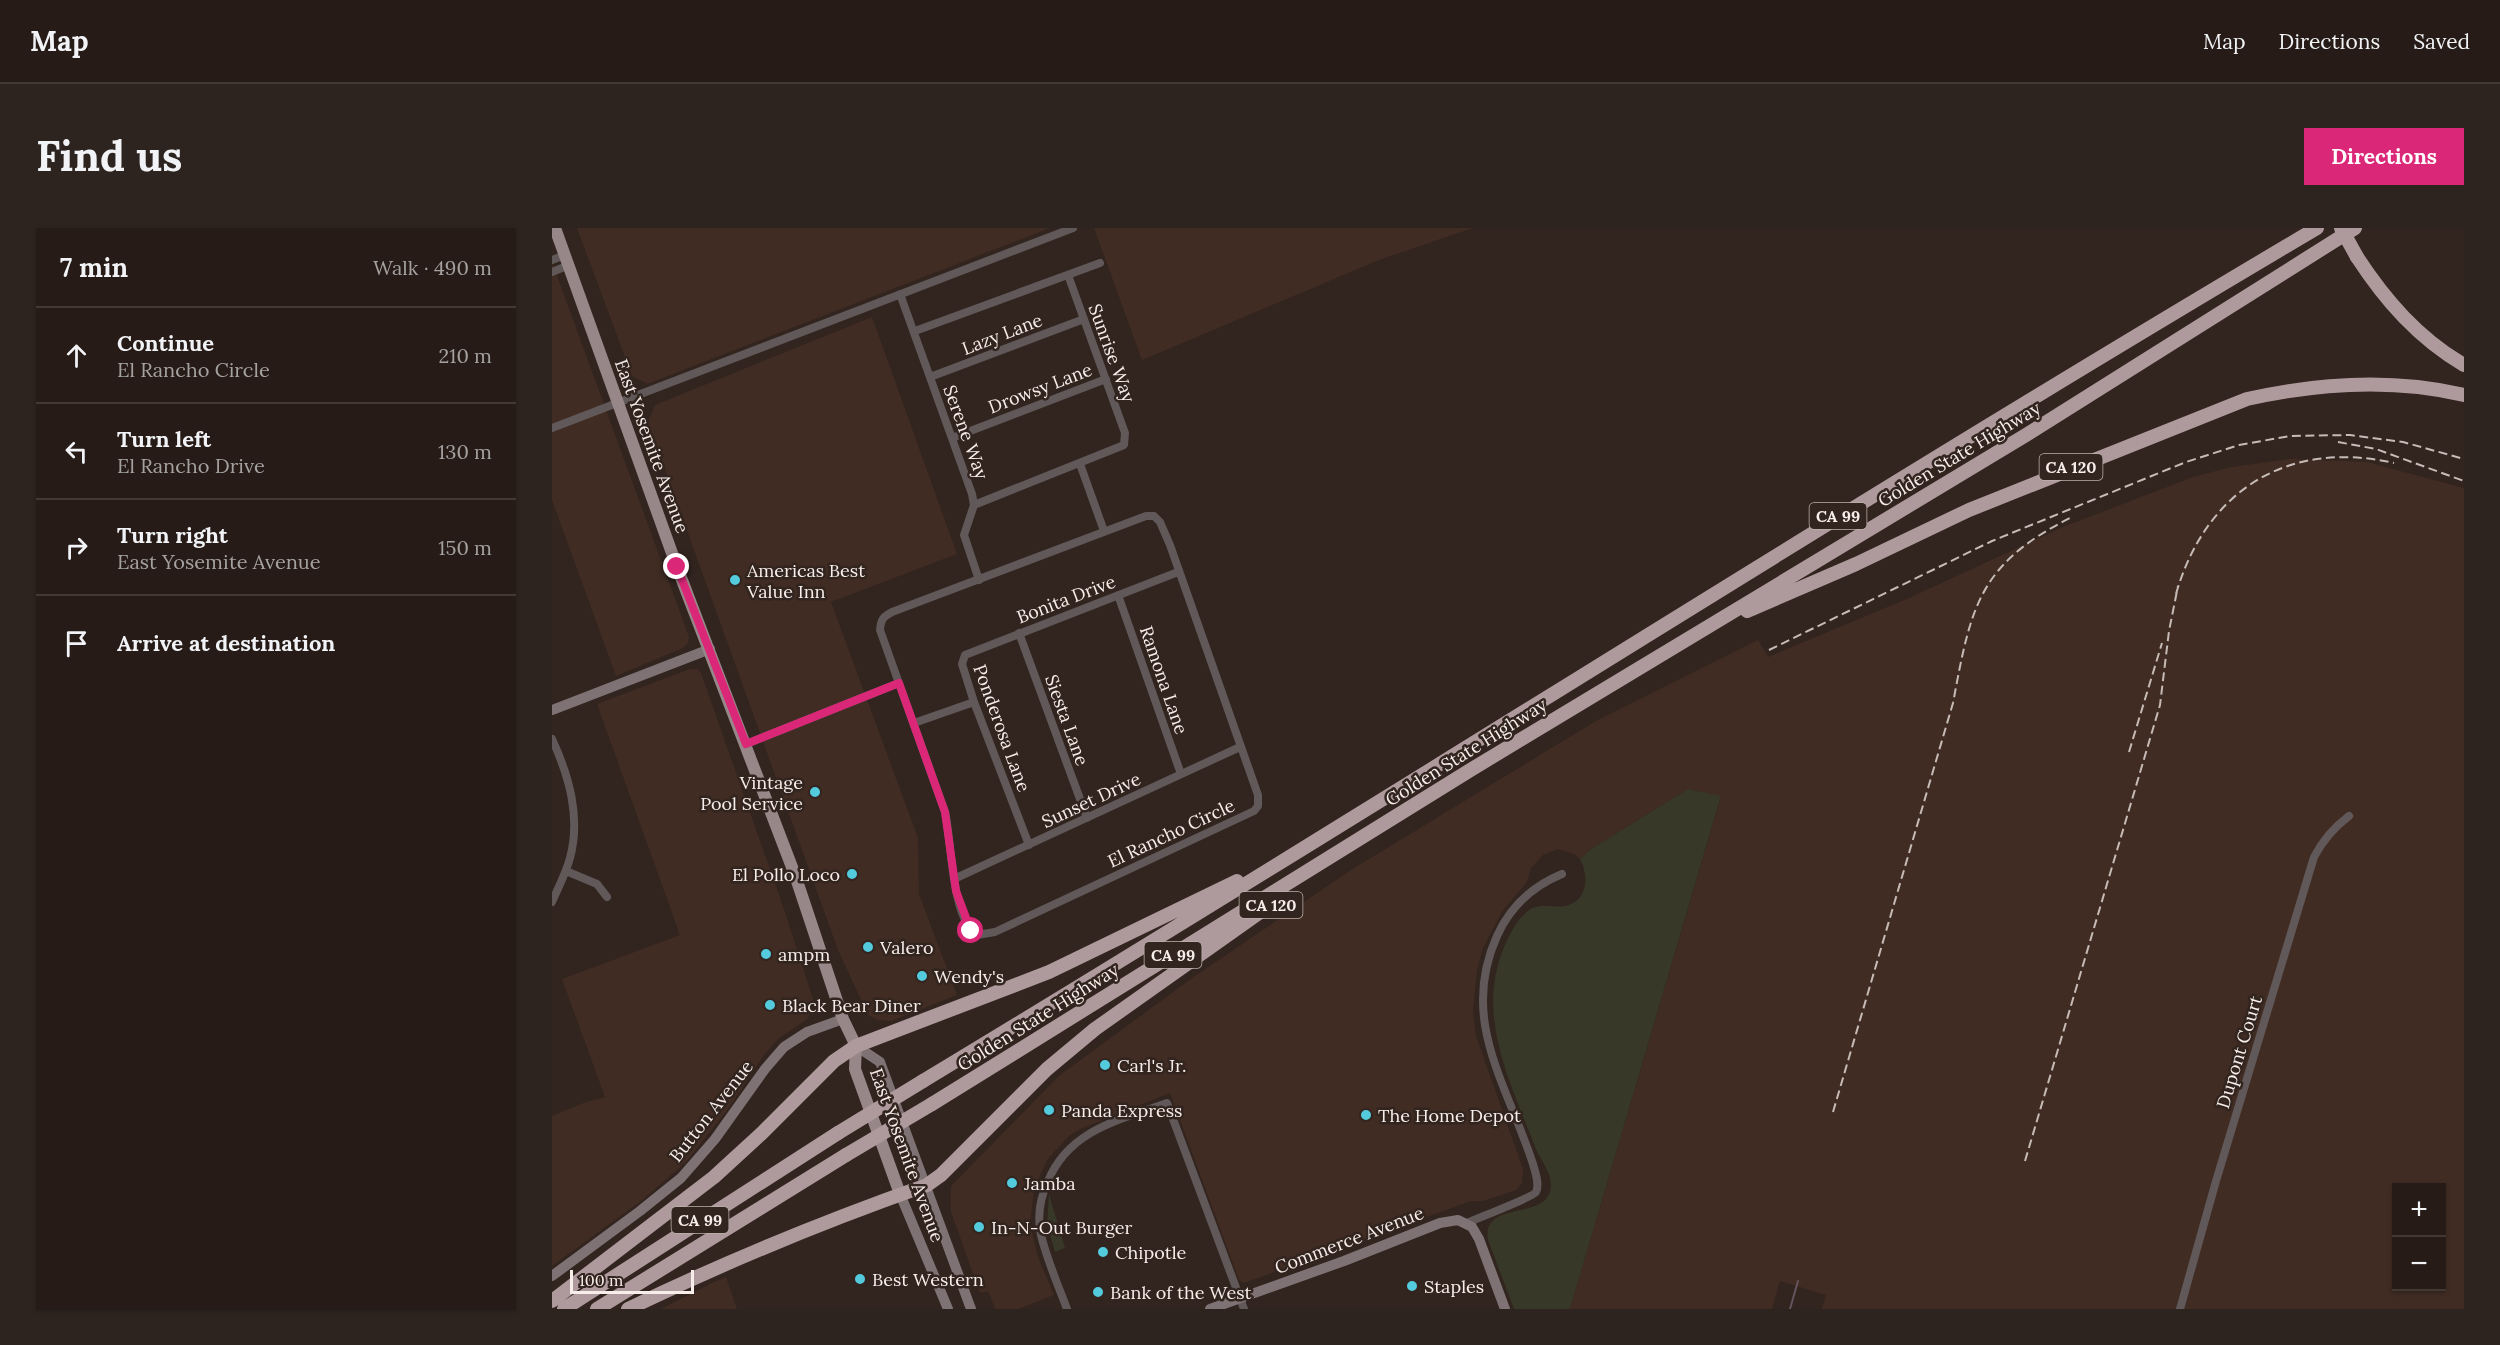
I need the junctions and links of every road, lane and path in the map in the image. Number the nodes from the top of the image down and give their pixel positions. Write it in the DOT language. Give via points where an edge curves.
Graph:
graph roads {
  1 [pos="555,228"];
  2 [pos="1073,228"];
  3 [pos="2317,228"];
  4 [pos="2341,228"];
  5 [pos="2348,228"];
  6 [pos="2355,228"];
  7 [pos="2359,255"];
  8 [pos="552,260"];
  9 [pos="567,260"];
  10 [pos="1100,263"];
  11 [pos="552,272"];
  12 [pos="1068,275"];
  13 [pos="900,294"];
  14 [pos="1084,319"];
  15 [pos="915,332"];
  16 [pos="2464,357"];
  17 [pos="2464,365"];
  18 [pos="930,377"];
  19 [pos="1106,379"];
  20 [pos="2464,395"];
  21 [pos="617,402"];
  22 [pos="552,428"];
  23 [pos="952,438"];
  24 [pos="1080,464"];
  25 [pos="974,505"];
  26 [pos="1104,531"];
  27 [pos="1178,572"];
  28 [pos="979,580"];
  29 [pos="1118,595"];
  30 [pos="1698,632"];
  31 [pos="1019,633"];
  32 [pos="710,649"];
  33 [pos="964,655"];
  34 [pos="899,683"];
  35 [pos="974,702"];
  36 [pos="552,710"];
  37 [pos="914,723"];
  38 [pos="552,739"];
  39 [pos="746,744"];
  40 [pos="1240,747"];
  41 [pos="1181,774"];
  42 [pos="1413,806"];
  43 [pos="2349,816"];
  44 [pos="1087,818"];
  45 [pos="1317,841"];
  46 [pos="1029,845"];
  47 [pos="566,871"];
  48 [pos="1562,874"];
  49 [pos="954,879"];
  50 [pos="607,897"];
  51 [pos="552,902"];
  52 [pos="843,1019"];
  53 [pos="856,1046"];
  54 [pos="927,1185"];
  55 [pos="900,1194"];
  56 [pos="1467,1223"];
  57 [pos="552,1276"];
  58 [pos="552,1301"];
  59 [pos="1242,1304"];
  60 [pos="564,1309"];
  61 [pos="597,1309"];
  62 [pos="628,1309"];
  63 [pos="948,1309"];
  64 [pos="971,1309"];
  65 [pos="1067,1309"];
  66 [pos="1210,1309"];
  67 [pos="1505,1309"];
  68 [pos="2180,1309"];
  1 -- 9 [label="main road, East Yosemite Avenue"];
  2 -- 13 [label="street"];
  3 -- 45 [label="highway, Golden State Highway / CA 99" via="1776,554"];
  4 -- 7 [label="highway, bridge"];
  5 -- 7 [label="highway"];
  6 -- 30 [label="highway, Golden State Highway / CA 99" via="2026,435"];
  7 -- 16 [label="highway" via="2416,320"];
  7 -- 17 [label="highway" via="2384,296 2414,328"];
  8 -- 9 [label="street"];
  9 -- 11 [label="street"];
  9 -- 21 [label="main road, East Yosemite Avenue"];
  10 -- 12 [label="street"];
  12 -- 14 [label="street, Sunrise Way"];
  12 -- 15 [label="street"];
  13 -- 15 [label="street, Serene Way"];
  13 -- 21 [label="street"];
  14 -- 18 [label="street, Lazy Lane"];
  14 -- 19 [label="street, Sunrise Way"];
  15 -- 18 [label="street, Serene Way"];
  18 -- 23 [label="street, Serene Way"];
  19 -- 23 [label="street, Drowsy Lane"];
  19 -- 24 [label="street, Sunrise Way" via="1125,442 1120,448"];
  20 -- 30 [label="highway, CA 120" via="2415,386 2352,385 2282,391 2247,399 2017,490"];
  21 -- 22 [label="street"];
  21 -- 32 [label="main road, East Yosemite Avenue"];
  23 -- 25 [label="street, Serene Way"];
  24 -- 25 [label="street"];
  24 -- 26 [label="street"];
  25 -- 28 [label="street, Serene Way" via="964,535"];
  26 -- 27 [label="street, El Rancho Circle" via="1154,516 1160,522"];
  26 -- 28 [label="street, El Rancho Circle"];
  27 -- 29 [label="street, Bonita Drive"];
  27 -- 40 [label="street, El Rancho Circle"];
  28 -- 34 [label="street, El Rancho Circle" via="883,618 880,630"];
  29 -- 31 [label="street, Bonita Drive"];
  29 -- 41 [label="street, Ramona Lane"];
  30 -- 42 [label="highway, Golden State Highway / CA 99"];
  31 -- 33 [label="street, Bonita Drive"];
  31 -- 44 [label="street, Siesta Lane"];
  32 -- 36 [label="street"];
  32 -- 39 [label="main road, East Yosemite Avenue"];
  33 -- 35 [label="street, Ponderosa Lane" via="962,664"];
  34 -- 37 [label="street, El Rancho Circle"];
  34 -- 39 [label="street"];
  35 -- 37 [label="street"];
  35 -- 46 [label="street, Ponderosa Lane"];
  37 -- 49 [label="street, El Rancho Circle" via="945,812"];
  38 -- 47 [label="street" via="574,811"];
  39 -- 52 [label="main road, East Yosemite Avenue"];
  40 -- 41 [label="street, Sunset Drive"];
  40 -- 49 [label="street, El Rancho Circle" via="1258,795 1254,811 994,932 977,935 971,931"];
  41 -- 44 [label="street, Sunset Drive"];
  42 -- 54 [label="highway, CA 120" via="1095,1029"];
  42 -- 61 [label="highway, Golden State Highway / CA 99, bridge"];
  43 -- 68 [label="street, Dupont Court" via="2334,827 2314,857"];
  44 -- 46 [label="street, Sunset Drive"];
  45 -- 53 [label="highway, CA 120" via="1049,972"];
  45 -- 60 [label="highway, Golden State Highway / CA 99, bridge" via="838,1133"];
  46 -- 49 [label="street, Sunset Drive"];
  47 -- 50 [label="street" via="597,884"];
  47 -- 51 [label="street"];
  48 -- 56 [label="street" via="1546,880 1515,906 1496,938 1483,975 1482,1006 1489,1045 1533,1164 1535,1193"];
  52 -- 53 [label="main road, East Yosemite Avenue"];
  52 -- 57 [label="street, Button Avenue" via="807,1032 784,1047 681,1178"];
  53 -- 54 [label="street, East Yosemite Avenue" via="880,1062"];
  53 -- 55 [label="main road, East Yosemite Avenue" via="855,1070"];
  53 -- 58 [label="highway" via="834,1061 714,1178"];
  54 -- 55 [label="highway, CA 120"];
  54 -- 64 [label="street, East Yosemite Avenue"];
  55 -- 62 [label="highway" via="702,1273"];
  55 -- 63 [label="street, East Yosemite Avenue"];
  56 -- 59 [label="street, Commerce Avenue" via="1440,1223"];
  56 -- 67 [label="street" via="1479,1239"];
  59 -- 65 [label="street" via="1167,1103 1090,1132 1070,1146 1055,1164 1040,1198 1039,1221"];
  59 -- 66 [label="street, Commerce Avenue"];
}
